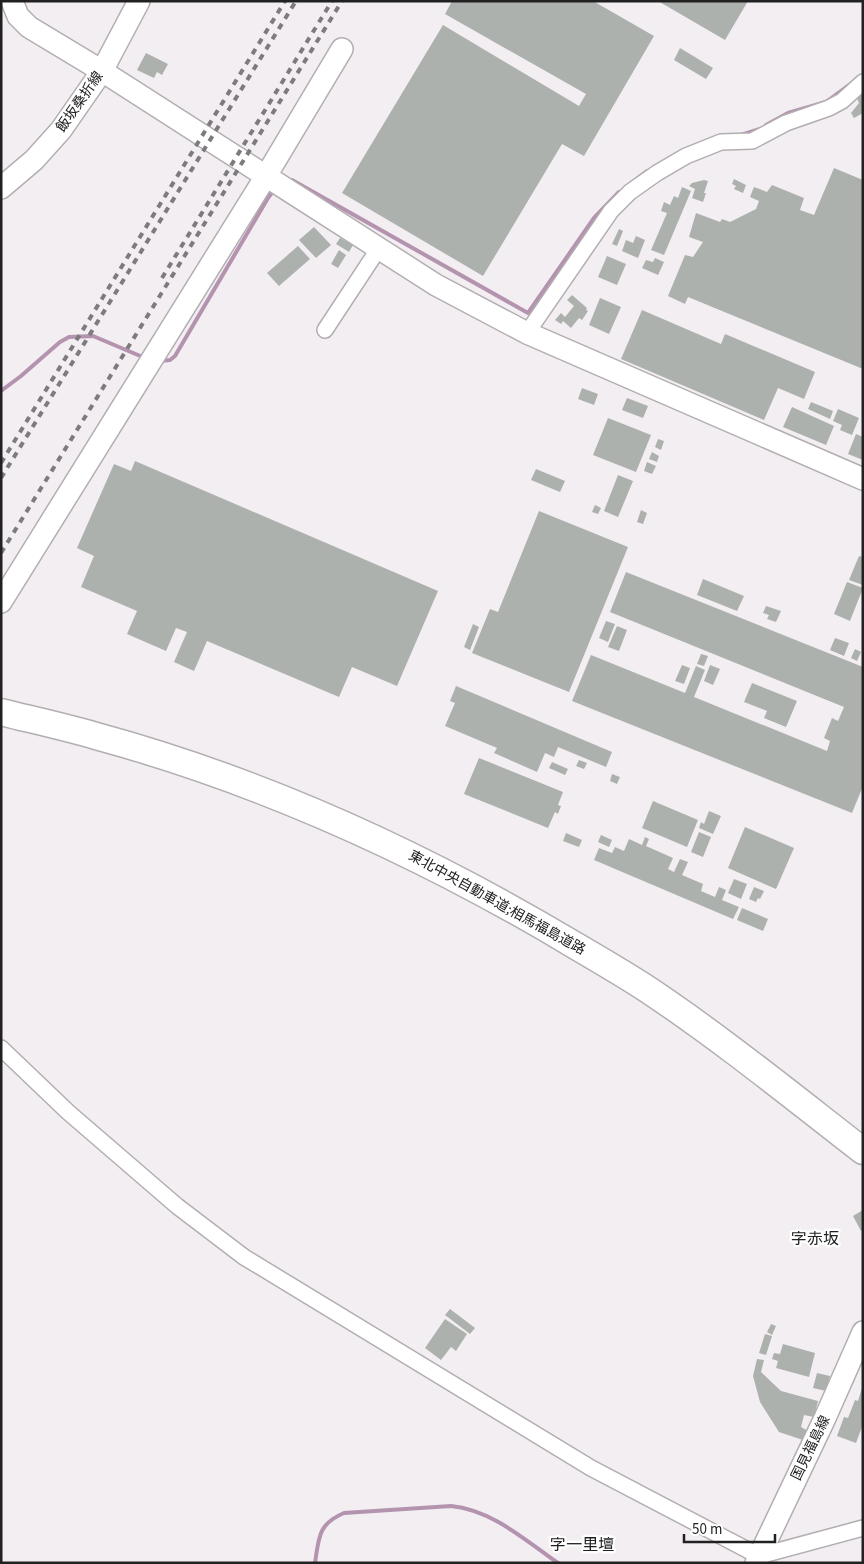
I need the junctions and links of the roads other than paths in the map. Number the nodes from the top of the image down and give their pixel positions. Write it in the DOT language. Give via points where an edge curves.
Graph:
graph roads {
  1 [pos="12,1"];
  2 [pos="139,1"];
  3 [pos="342,49"];
  4 [pos="102,71"];
  5 [pos="863,82"];
  6 [pos="266,176"];
  7 [pos="1,188"];
  8 [pos="379,248"];
  9 [pos="325,330"];
  10 [pos="527,333"];
  11 [pos="863,479"];
  12 [pos="1,602"];
  13 [pos="1,700"];
  14 [pos="1,712"];
  15 [pos="1,1048"];
  16 [pos="863,1133"];
  17 [pos="863,1151"];
  18 [pos="863,1332"];
  19 [pos="863,1528"];
  20 [pos="758,1559"];
  1 -- 4 [label="street" via="18,16 29,27"];
  2 -- 4 [label="street, 飯坂桑折線"];
  3 -- 6 [label="street"];
  4 -- 6 [label="street"];
  4 -- 7 [label="street, 飯坂桑折線" via="55,136 34,160"];
  5 -- 10 [label="street" via="829,108 786,123 752,141 721,142 657,173 630,192 611,211"];
  6 -- 8 [label="street"];
  6 -- 12 [label="street"];
  8 -- 9 [label="street"];
  8 -- 10 [label="street" via="436,285"];
  10 -- 11 [label="street"];
  13 -- 16 [label="highway, 東北中央自動車道;相馬福島道路" via="201,757 356,818 441,858 638,970 736,1037"];
  14 -- 17 [label="highway, 東北中央自動車道;相馬福島道路" via="97,736 187,764 298,805 449,874 547,928 645,988 715,1036"];
  15 -- 20 [label="street" via="68,1112 177,1206 244,1257 591,1468"];
  18 -- 20 [label="street, 国見福島線" via="826,1418"];
  19 -- 20 [label="street"];
}
